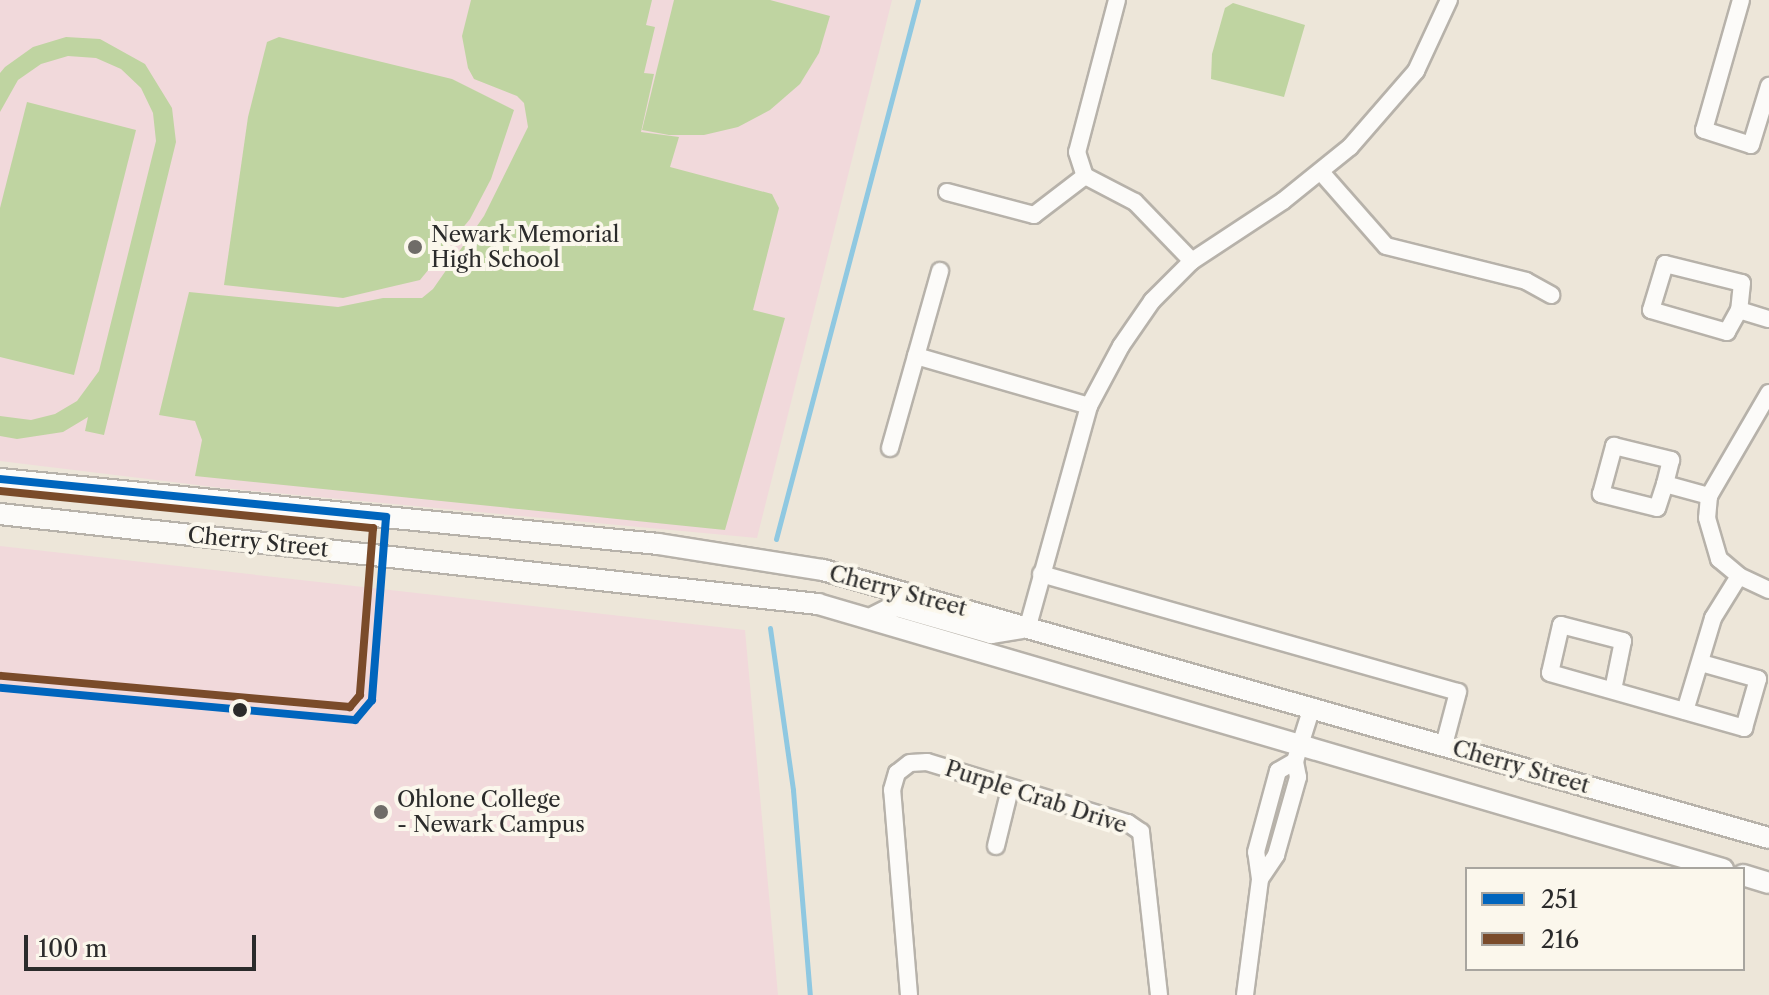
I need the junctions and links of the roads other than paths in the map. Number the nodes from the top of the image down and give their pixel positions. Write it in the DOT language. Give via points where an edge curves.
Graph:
graph roads {
  1 [pos="1117,0"];
  2 [pos="1741,0"];
  3 [pos="1446,1"];
  4 [pos="1768,91"];
  5 [pos="1321,172"];
  6 [pos="1085,176"];
  7 [pos="947,192"];
  8 [pos="1192,261"];
  9 [pos="940,271"];
  10 [pos="1551,295"];
  11 [pos="1739,310"];
  12 [pos="1769,319"];
  13 [pos="916,356"];
  14 [pos="1769,396"];
  15 [pos="1089,406"];
  16 [pos="890,448"];
  17 [pos="0,479"];
  18 [pos="1665,484"];
  19 [pos="1709,496"];
  20 [pos="0,514"];
  21 [pos="1041,574"];
  22 [pos="1739,576"];
  23 [pos="1769,590"];
  24 [pos="874,617"];
  25 [pos="1028,626"];
  26 [pos="1701,663"];
  27 [pos="1613,690"];
  28 [pos="1312,707"];
  29 [pos="1685,711"];
  30 [pos="1444,745"];
  31 [pos="1298,752"];
  32 [pos="1010,789"];
  33 [pos="1769,838"];
  34 [pos="996,846"];
  35 [pos="1716,867"];
  36 [pos="1745,876"];
  37 [pos="1769,883"];
  38 [pos="909,995"];
  39 [pos="1159,995"];
  40 [pos="1245,995"];
  1 -- 6 [label="street" via="1081,127 1077,152"];
  2 -- 4 [label="street" via="1704,130 1751,145"];
  3 -- 5 [label="street" via="1416,71"];
  5 -- 8 [label="street"];
  5 -- 10 [label="street" via="1386,246 1526,281"];
  6 -- 7 [label="street" via="1034,215"];
  6 -- 8 [label="street" via="1135,202"];
  8 -- 15 [label="street" via="1152,301"];
  9 -- 13 [label="street"];
  11 -- 11 [label="street" via="1727,332 1651,310 1665,264 1742,283"];
  11 -- 12 [label="street"];
  13 -- 15 [label="street"];
  13 -- 16 [label="street"];
  14 -- 19 [label="street"];
  15 -- 21 [label="street"];
  17 -- 25 [label="main road, Cherry Street" via="766,559"];
  18 -- 18 [label="street" via="1671,460 1614,446 1601,494 1657,508"];
  18 -- 19 [label="street"];
  19 -- 22 [label="street" via="1710,537 1719,559"];
  20 -- 24 [label="main road, Cherry Street" via="759,594"];
  21 -- 25 [label="street"];
  21 -- 30 [label="street" via="1458,692"];
  22 -- 23 [label="street"];
  22 -- 26 [label="street" via="1713,618"];
  24 -- 25 [label="main road" via="896,606 991,633"];
  24 -- 31 [label="main road, Cherry Street"];
  25 -- 28 [label="main road, Cherry Street"];
  26 -- 29 [label="street"];
  26 -- 29 [label="street" via="1758,679 1744,728"];
  27 -- 27 [label="street" via="1623,641 1561,625 1550,673"];
  27 -- 29 [label="street"];
  28 -- 30 [label="main road, Cherry Street"];
  28 -- 31 [label="street"];
  30 -- 33 [label="main road, Cherry Street"];
  31 -- 35 [label="main road, Cherry Street"];
  31 -- 40 [label="street" via="1298,777 1276,855 1260,879"];
  32 -- 34 [label="street"];
  32 -- 38 [label="street, Purple Crab Drive" via="927,762 910,763 897,773 892,790"];
  32 -- 39 [label="street, Purple Crab Drive" via="1128,823 1141,832"];
  36 -- 37 [label="main road"];
}
